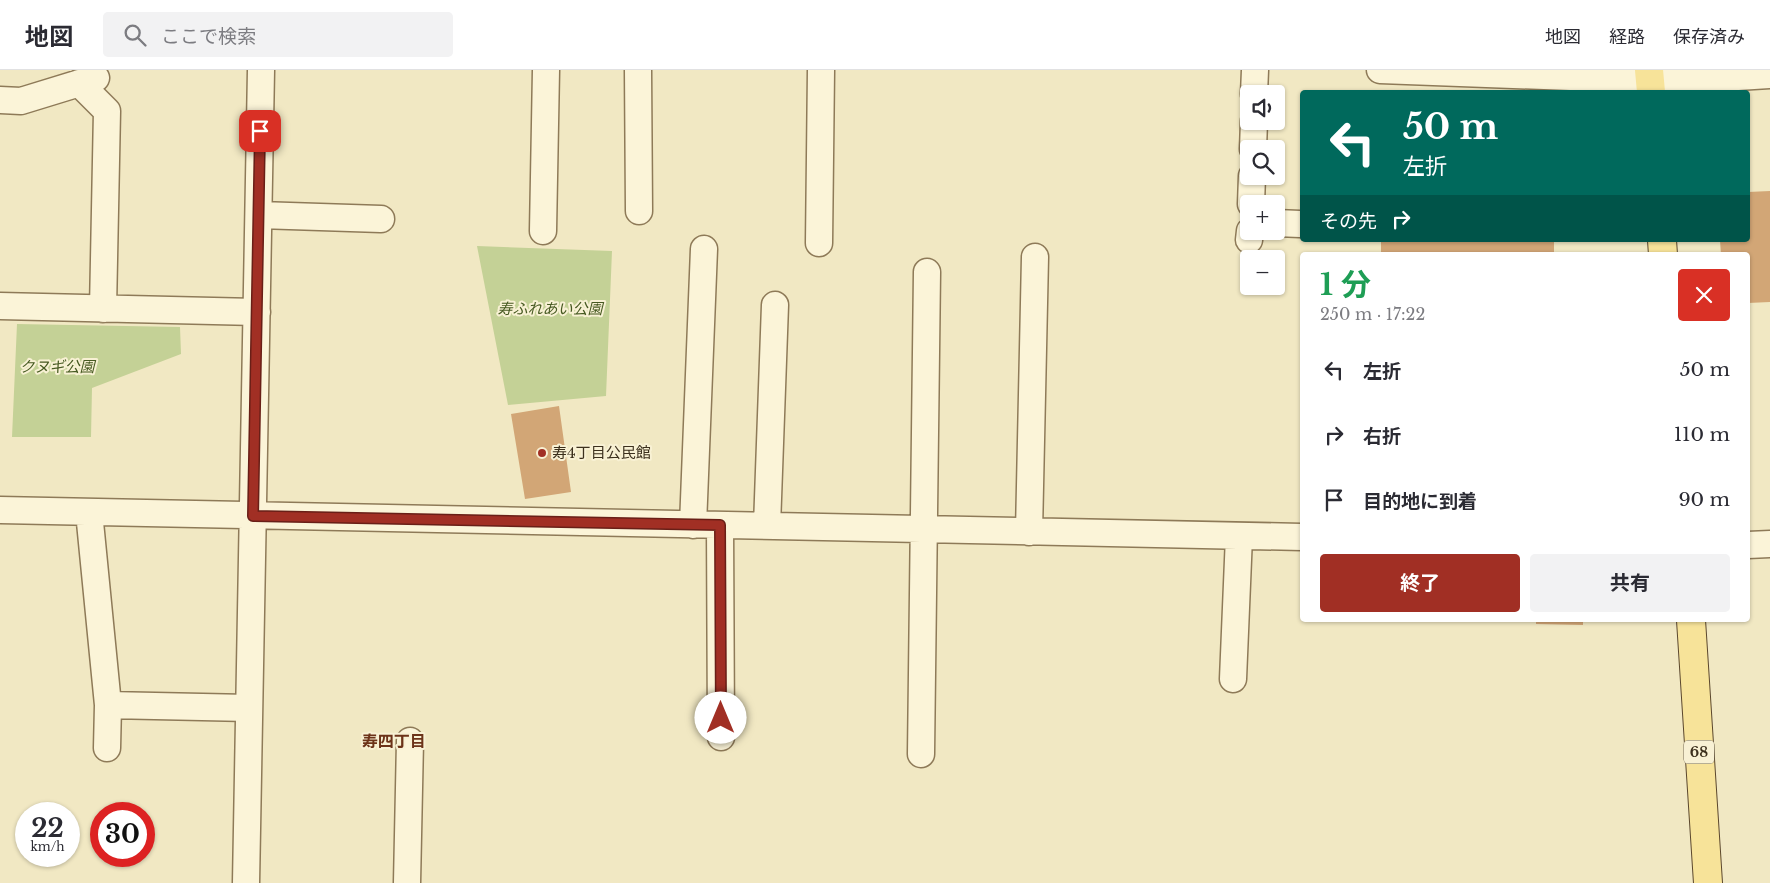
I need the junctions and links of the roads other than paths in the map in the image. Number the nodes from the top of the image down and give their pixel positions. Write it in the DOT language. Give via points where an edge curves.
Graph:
graph roads {
  1 [pos="261,70"];
  2 [pos="546,70"];
  3 [pos="638,70"];
  4 [pos="821,70"];
  5 [pos="1255,70"];
  6 [pos="1380,70"];
  7 [pos="1770,75"];
  8 [pos="1650,81"];
  9 [pos="1254,85"];
  10 [pos="0,100"];
  11 [pos="639,211"];
  12 [pos="259,215"];
  13 [pos="380,218"];
  14 [pos="543,231"];
  15 [pos="820,243"];
  16 [pos="704,249"];
  17 [pos="1035,257"];
  18 [pos="927,272"];
  19 [pos="775,305"];
  20 [pos="0,306"];
  21 [pos="104,309"];
  22 [pos="257,312"];
  23 [pos="0,510"];
  24 [pos="89,512"];
  25 [pos="253,516"];
  26 [pos="693,525"];
  27 [pos="720,525"];
  28 [pos="767,526"];
  29 [pos="924,530"];
  30 [pos="1029,532"];
  31 [pos="1239,536"];
  32 [pos="1300,537"];
  33 [pos="1770,544"];
  34 [pos="1750,545"];
  35 [pos="1690,622"];
  36 [pos="1234,679"];
  37 [pos="108,705"];
  38 [pos="250,708"];
  39 [pos="721,737"];
  40 [pos="410,741"];
  41 [pos="107,748"];
  42 [pos="921,754"];
  43 [pos="246,883"];
  44 [pos="407,883"];
  45 [pos="1708,883"];
  1 -- 12 [label="street"];
  2 -- 14 [label="street"];
  3 -- 11 [label="street"];
  4 -- 15 [label="street"];
  5 -- 9 [label="street"];
  6 -- 8 [label="street"];
  7 -- 8 [label="street"];
  10 -- 21 [label="street" via="21,101 88,80 107,111"];
  12 -- 13 [label="street"];
  12 -- 22 [label="street"];
  16 -- 26 [label="street"];
  17 -- 30 [label="street"];
  18 -- 29 [label="street"];
  19 -- 28 [label="street"];
  20 -- 21 [label="street"];
  21 -- 22 [label="street"];
  22 -- 25 [label="street"];
  23 -- 24 [label="street"];
  24 -- 25 [label="street"];
  24 -- 37 [label="street"];
  25 -- 26 [label="street"];
  25 -- 38 [label="street"];
  26 -- 27 [label="street"];
  27 -- 28 [label="street"];
  27 -- 39 [label="street"];
  28 -- 29 [label="street"];
  29 -- 30 [label="street"];
  29 -- 42 [label="street"];
  30 -- 31 [label="street"];
  31 -- 32 [label="street"];
  31 -- 36 [label="street"];
  33 -- 34 [label="street"];
  35 -- 45 [label="main road, 68"];
  37 -- 38 [label="street"];
  37 -- 41 [label="street"];
  38 -- 43 [label="street"];
  40 -- 44 [label="street"];
}
